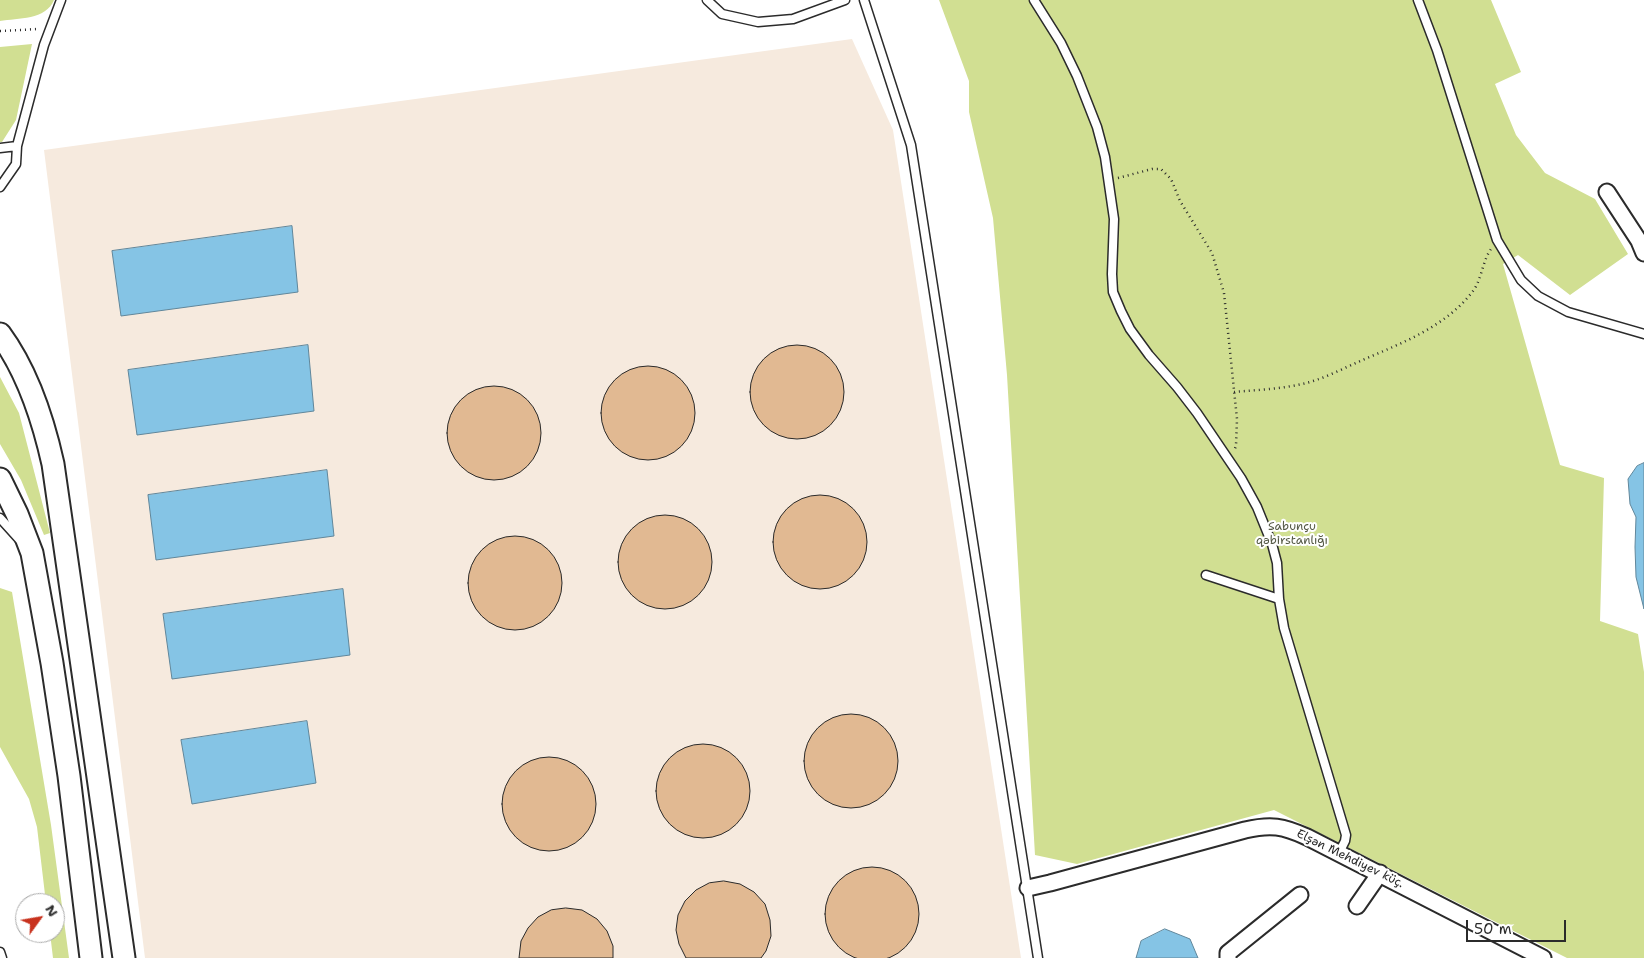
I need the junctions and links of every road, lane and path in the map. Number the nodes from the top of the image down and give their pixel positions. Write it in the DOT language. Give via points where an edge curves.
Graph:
graph roads {
  1 [pos="61,0"];
  2 [pos="707,0"];
  3 [pos="845,0"];
  4 [pos="864,0"];
  5 [pos="1034,0"];
  6 [pos="1418,0"];
  7 [pos="49,29"];
  8 [pos="0,31"];
  9 [pos="16,146"];
  10 [pos="0,148"];
  11 [pos="1109,180"];
  12 [pos="0,188"];
  13 [pos="1607,192"];
  14 [pos="1497,240"];
  15 [pos="1644,253"];
  16 [pos="0,327"];
  17 [pos="1644,334"];
  18 [pos="5,341"];
  19 [pos="1234,392"];
  20 [pos="1230,462"];
  21 [pos="0,479"];
  22 [pos="0,518"];
  23 [pos="32,553"];
  24 [pos="1206,575"];
  25 [pos="1279,600"];
  26 [pos="1339,853"];
  27 [pos="1380,873"];
  28 [pos="1028,888"];
  29 [pos="1300,895"];
  30 [pos="1357,906"];
  31 [pos="0,952"];
  32 [pos="1528,954"];
  33 [pos="2,958"];
  34 [pos="91,958"];
  35 [pos="124,958"];
  36 [pos="1038,958"];
  37 [pos="1228,958"];
  38 [pos="1544,958"];
  1 -- 7 [label="lane"];
  2 -- 3 [label="lane" via="722,14 758,22 793,19"];
  4 -- 28 [label="lane" via="912,154"];
  5 -- 11 [label="lane" via="1077,76 1097,127"];
  6 -- 14 [label="lane"];
  7 -- 8 [label="path"];
  7 -- 9 [label="lane"];
  9 -- 10 [label="lane"];
  9 -- 12 [label="lane" via="16,164"];
  11 -- 19 [label="path" via="1161,168 1171,179 1180,201 1212,253 1224,293"];
  11 -- 20 [label="lane" via="1114,219 1112,274 1121,311 1130,329 1187,400"];
  13 -- 15 [label="street"];
  14 -- 17 [label="lane" via="1521,280 1538,296 1568,312"];
  14 -- 19 [label="path" via="1486,255 1474,290 1436,325 1319,379"];
  16 -- 18 [label="lane"];
  18 -- 35 [label="main road" via="32,392 53,464"];
  19 -- 20 [label="path" via="1236,446"];
  20 -- 25 [label="lane" via="1257,507 1272,544 1277,563"];
  21 -- 23 [label="main road"];
  22 -- 23 [label="lane"];
  23 -- 34 [label="main road" via="69,776"];
  24 -- 25 [label="lane"];
  25 -- 26 [label="lane" via="1284,628 1346,835"];
  26 -- 27 [label="street, Elşən Mehdiyev küç."];
  26 -- 28 [label="street, Elşən Mehdiyev küç." via="1290,830 1264,826"];
  27 -- 30 [label="street"];
  27 -- 32 [label="street, Elşən Mehdiyev küç."];
  28 -- 36 [label="lane"];
  29 -- 37 [label="street" via="1228,953"];
  31 -- 33 [label="lane"];
  32 -- 38 [label="street, Elşən Mehdiyev küç."];
}
